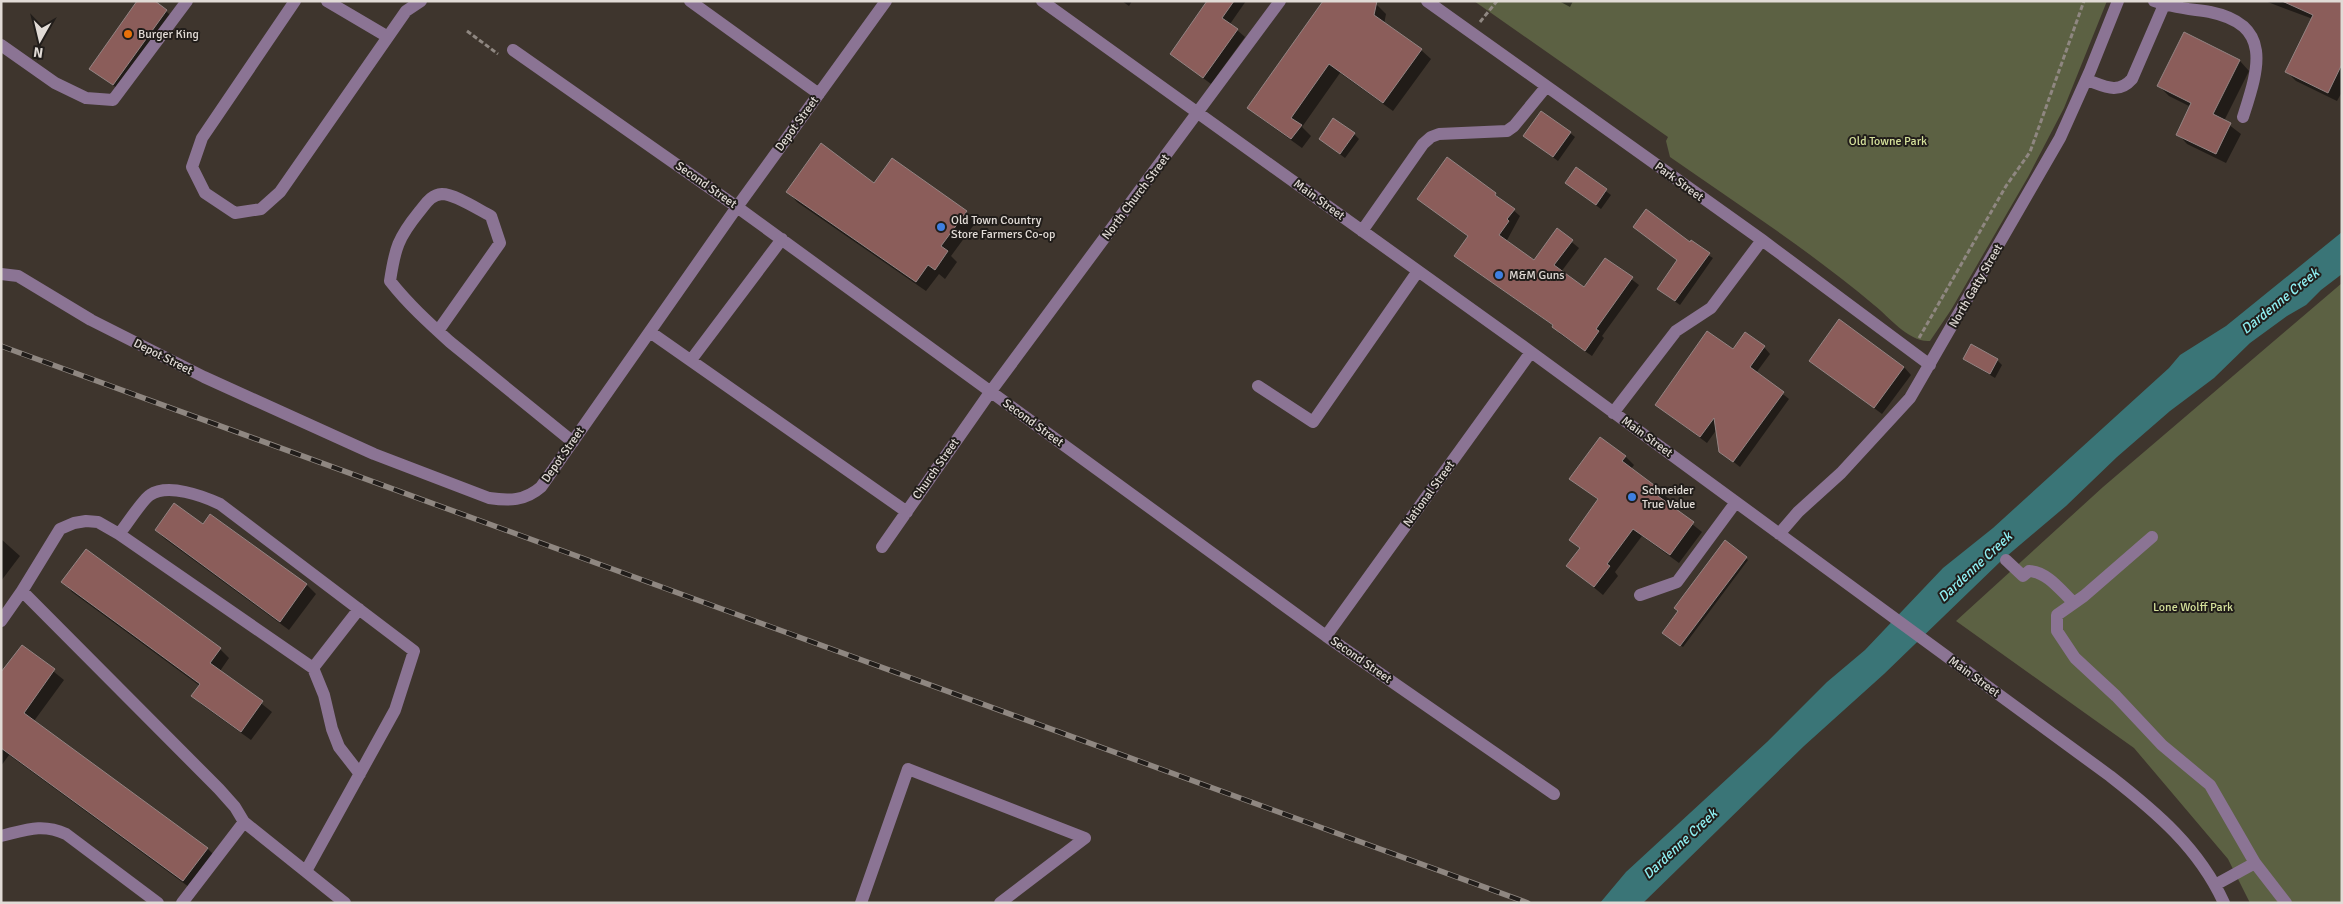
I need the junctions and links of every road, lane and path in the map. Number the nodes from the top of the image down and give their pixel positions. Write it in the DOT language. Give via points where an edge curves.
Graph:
graph roads {
  1 [pos="187,1"];
  2 [pos="295,1"];
  3 [pos="327,1"];
  4 [pos="420,1"];
  5 [pos="690,1"];
  6 [pos="886,1"];
  7 [pos="1042,1"];
  8 [pos="1280,1"];
  9 [pos="1427,1"];
  10 [pos="1497,1"];
  11 [pos="2084,1"];
  12 [pos="2118,1"];
  13 [pos="2159,3"];
  14 [pos="467,31"];
  15 [pos="1471,33"];
  16 [pos="388,37"];
  17 [pos="1,45"];
  18 [pos="513,50"];
  19 [pos="498,54"];
  20 [pos="2087,80"];
  21 [pos="1546,87"];
  22 [pos="819,94"];
  23 [pos="1198,114"];
  24 [pos="2243,117"];
  25 [pos="737,207"];
  26 [pos="1362,231"];
  27 [pos="782,239"];
  28 [pos="1762,240"];
  29 [pos="1418,271"];
  30 [pos="1,274"];
  31 [pos="438,332"];
  32 [pos="650,332"];
  33 [pos="1911,351"];
  34 [pos="1531,352"];
  35 [pos="691,360"];
  36 [pos="1930,365"];
  37 [pos="1258,386"];
  38 [pos="991,391"];
  39 [pos="1613,413"];
  40 [pos="573,442"];
  41 [pos="1736,502"];
  42 [pos="907,512"];
  43 [pos="119,534"];
  44 [pos="1779,534"];
  45 [pos="2152,538"];
  46 [pos="882,547"];
  47 [pos="2006,560"];
  48 [pos="22,591"];
  49 [pos="1640,595"];
  50 [pos="2074,603"];
  51 [pos="359,609"];
  52 [pos="1,621"];
  53 [pos="1326,636"];
  54 [pos="313,668"];
  55 [pos="360,774"];
  56 [pos="1554,794"];
  57 [pos="244,822"];
  58 [pos="1,836"];
  59 [pos="2255,863"];
  60 [pos="306,871"];
  61 [pos="2215,885"];
  62 [pos="158,903"];
  63 [pos="182,903"];
  64 [pos="345,903"];
  65 [pos="861,903"];
  66 [pos="1000,903"];
  67 [pos="2224,903"];
  68 [pos="2286,903"];
  1 -- 17 [label="street" via="114,100 86,98 55,82"];
  2 -- 16 [label="street" via="202,138 192,167 205,193 235,213 261,209 280,192"];
  3 -- 16 [label="street"];
  4 -- 16 [label="street" via="406,12"];
  5 -- 22 [label="street"];
  6 -- 22 [label="street, Depot Street"];
  7 -- 23 [label="street, Main Street"];
  8 -- 23 [label="street, North Church Street"];
  9 -- 15 [label="street, Park Street"];
  10 -- 15 [label="path"];
  11 -- 33 [label="path" via="2030,152 2006,186"];
  12 -- 20 [label="street, North Gatty Street"];
  13 -- 20 [label="street" via="2132,79 2126,86 2110,88"];
  13 -- 24 [label="street" via="2232,18 2246,28 2255,41 2258,62"];
  14 -- 19 [label="path"];
  15 -- 21 [label="street, Park Street"];
  18 -- 25 [label="street, Second Street"];
  20 -- 36 [label="street, North Gatty Street" via="2060,138"];
  21 -- 26 [label="street" via="1507,131 1439,134 1423,144"];
  21 -- 28 [label="street, Park Street"];
  22 -- 25 [label="street, Depot Street"];
  23 -- 26 [label="street, Main Street"];
  23 -- 38 [label="street, North Church Street"];
  25 -- 27 [label="street, Second Street"];
  25 -- 32 [label="street, Depot Street"];
  26 -- 29 [label="street, Main Street"];
  27 -- 35 [label="street"];
  27 -- 38 [label="street, Second Street"];
  28 -- 33 [label="street, Park Street"];
  28 -- 39 [label="street" via="1711,308 1676,331"];
  29 -- 34 [label="street, Main Street"];
  29 -- 37 [label="street" via="1313,422"];
  30 -- 40 [label="street, Depot Street" via="18,276 91,320 204,377 374,454 488,498 522,499 532,494 541,487"];
  31 -- 31 [label="street" via="390,281 402,233 430,197 443,194 491,216 500,243"];
  31 -- 40 [label="street"];
  32 -- 35 [label="street"];
  32 -- 40 [label="street, Depot Street"];
  33 -- 36 [label="street, Park Street"];
  34 -- 39 [label="street, Main Street"];
  34 -- 53 [label="street, National Street"];
  35 -- 42 [label="street"];
  36 -- 44 [label="street, North Gatty Street" via="1910,398 1885,427"];
  38 -- 42 [label="street, Church Street"];
  38 -- 53 [label="street, Second Street"];
  39 -- 41 [label="street, Main Street"];
  41 -- 44 [label="street, Main Street"];
  41 -- 49 [label="street" via="1677,582"];
  42 -- 46 [label="street, Church Street"];
  43 -- 48 [label="street" via="98,522 74,523 60,529"];
  43 -- 51 [label="street" via="150,495 177,490 204,496 220,504"];
  43 -- 54 [label="street"];
  44 -- 61 [label="street, Main Street" via="2110,776 2162,818 2193,851"];
  45 -- 50 [label="street"];
  47 -- 50 [label="street" via="2023,576 2029,571 2038,571 2047,576"];
  48 -- 52 [label="street"];
  48 -- 57 [label="street" via="219,789"];
  50 -- 59 [label="street" via="2057,616 2057,631 2075,658 2162,745 2210,786"];
  51 -- 54 [label="street"];
  51 -- 55 [label="street" via="414,650 395,710"];
  53 -- 56 [label="street, Second Street"];
  54 -- 55 [label="street" via="339,747"];
  55 -- 60 [label="street"];
  57 -- 60 [label="street"];
  57 -- 63 [label="street"];
  58 -- 62 [label="street" via="42,827 54,828"];
  59 -- 61 [label="street"];
  59 -- 68 [label="street"];
  60 -- 64 [label="street"];
  61 -- 67 [label="street, Main Street"];
  65 -- 66 [label="street" via="908,768 1085,838"];
}
